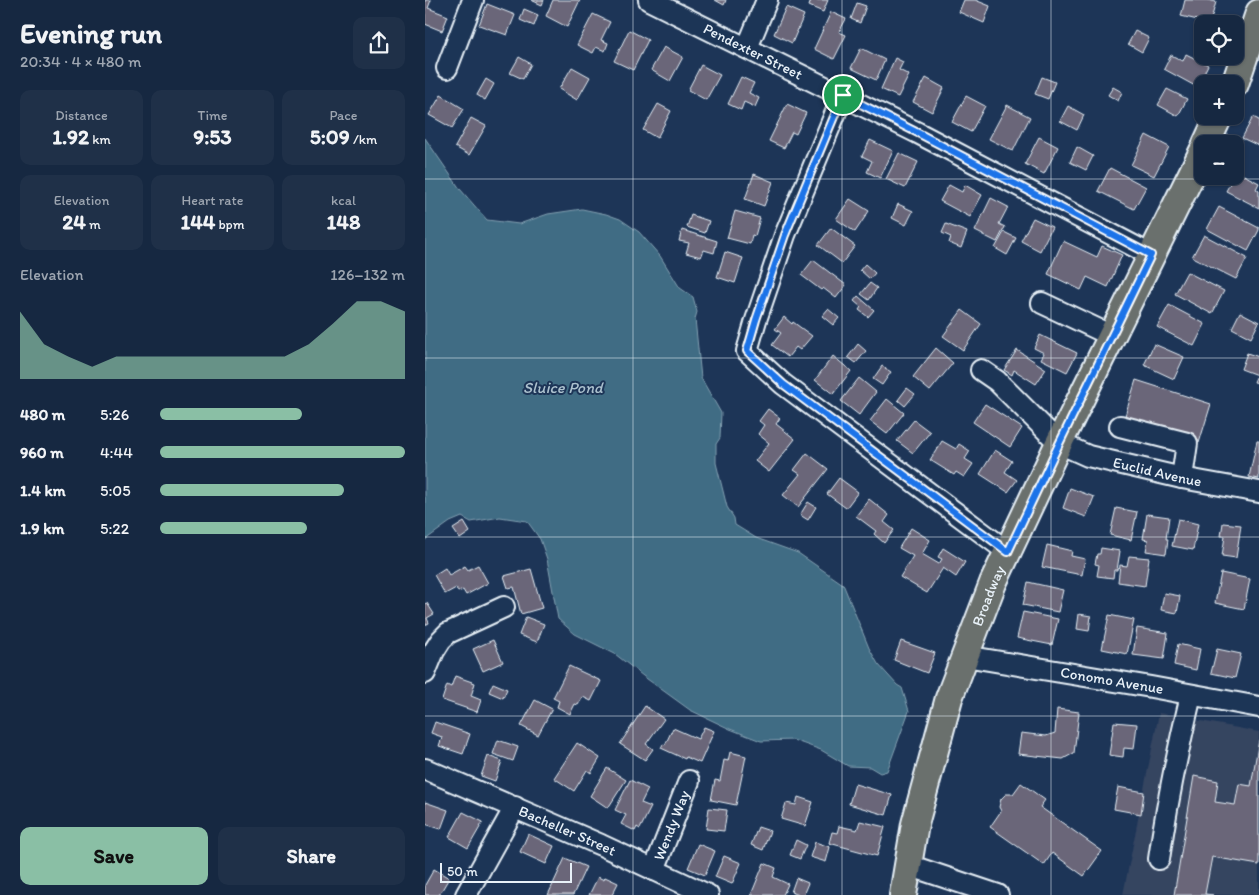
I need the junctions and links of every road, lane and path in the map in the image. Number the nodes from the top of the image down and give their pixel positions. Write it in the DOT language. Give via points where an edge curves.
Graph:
graph roads {
  1 [pos="473,0"];
  2 [pos="649,0"];
  3 [pos="767,0"];
  4 [pos="1259,13"];
  5 [pos="747,48"];
  6 [pos="447,68"];
  7 [pos="1238,75"];
  8 [pos="843,95"];
  9 [pos="1194,169"];
  10 [pos="1151,255"];
  11 [pos="1042,303"];
  12 [pos="1112,336"];
  13 [pos="981,370"];
  14 [pos="1120,426"];
  15 [pos="1059,444"];
  16 [pos="1182,478"];
  17 [pos="1259,492"];
  18 [pos="1008,552"];
  19 [pos="504,607"];
  20 [pos="965,656"];
  21 [pos="425,673"];
  22 [pos="1191,695"];
  23 [pos="1259,707"];
  24 [pos="425,769"];
  25 [pos="689,781"];
  26 [pos="515,808"];
  27 [pos="1159,858"];
  28 [pos="908,865"];
  29 [pos="654,870"];
  30 [pos="466,895"];
  31 [pos="708,895"];
  32 [pos="903,895"];
  33 [pos="998,895"];
  1 -- 6 [label="street"];
  2 -- 5 [label="street, Pendexter Street"];
  3 -- 5 [label="street"];
  4 -- 7 [label="main road"];
  5 -- 8 [label="street, Pendexter Street"];
  8 -- 10 [label="street, Pendexter Street"];
  8 -- 18 [label="street" via="785,235 747,351 783,384"];
  9 -- 10 [label="main road, Broadway"];
  10 -- 12 [label="main road, Broadway"];
  11 -- 12 [label="street"];
  12 -- 15 [label="main road, Broadway"];
  13 -- 15 [label="street" via="997,381"];
  14 -- 16 [label="street" via="1187,444"];
  15 -- 16 [label="street, Euclid Avenue" via="1088,456"];
  15 -- 18 [label="main road, Broadway"];
  16 -- 17 [label="street, Euclid Avenue"];
  18 -- 20 [label="main road, Broadway"];
  19 -- 21 [label="street" via="448,633 434,652"];
  20 -- 22 [label="street, Conomo Avenue"];
  20 -- 28 [label="main road, Broadway" via="949,698 915,824"];
  22 -- 23 [label="street, Conomo Avenue"];
  22 -- 27 [label="street" via="1177,752"];
  24 -- 26 [label="street, Bacheller Street"];
  25 -- 29 [label="street, Wendy Way"];
  26 -- 29 [label="street, Bacheller Street"];
  26 -- 30 [label="street"];
  28 -- 32 [label="main road, Broadway"];
  28 -- 33 [label="street"];
  29 -- 31 [label="street, Bacheller Street"];
}
